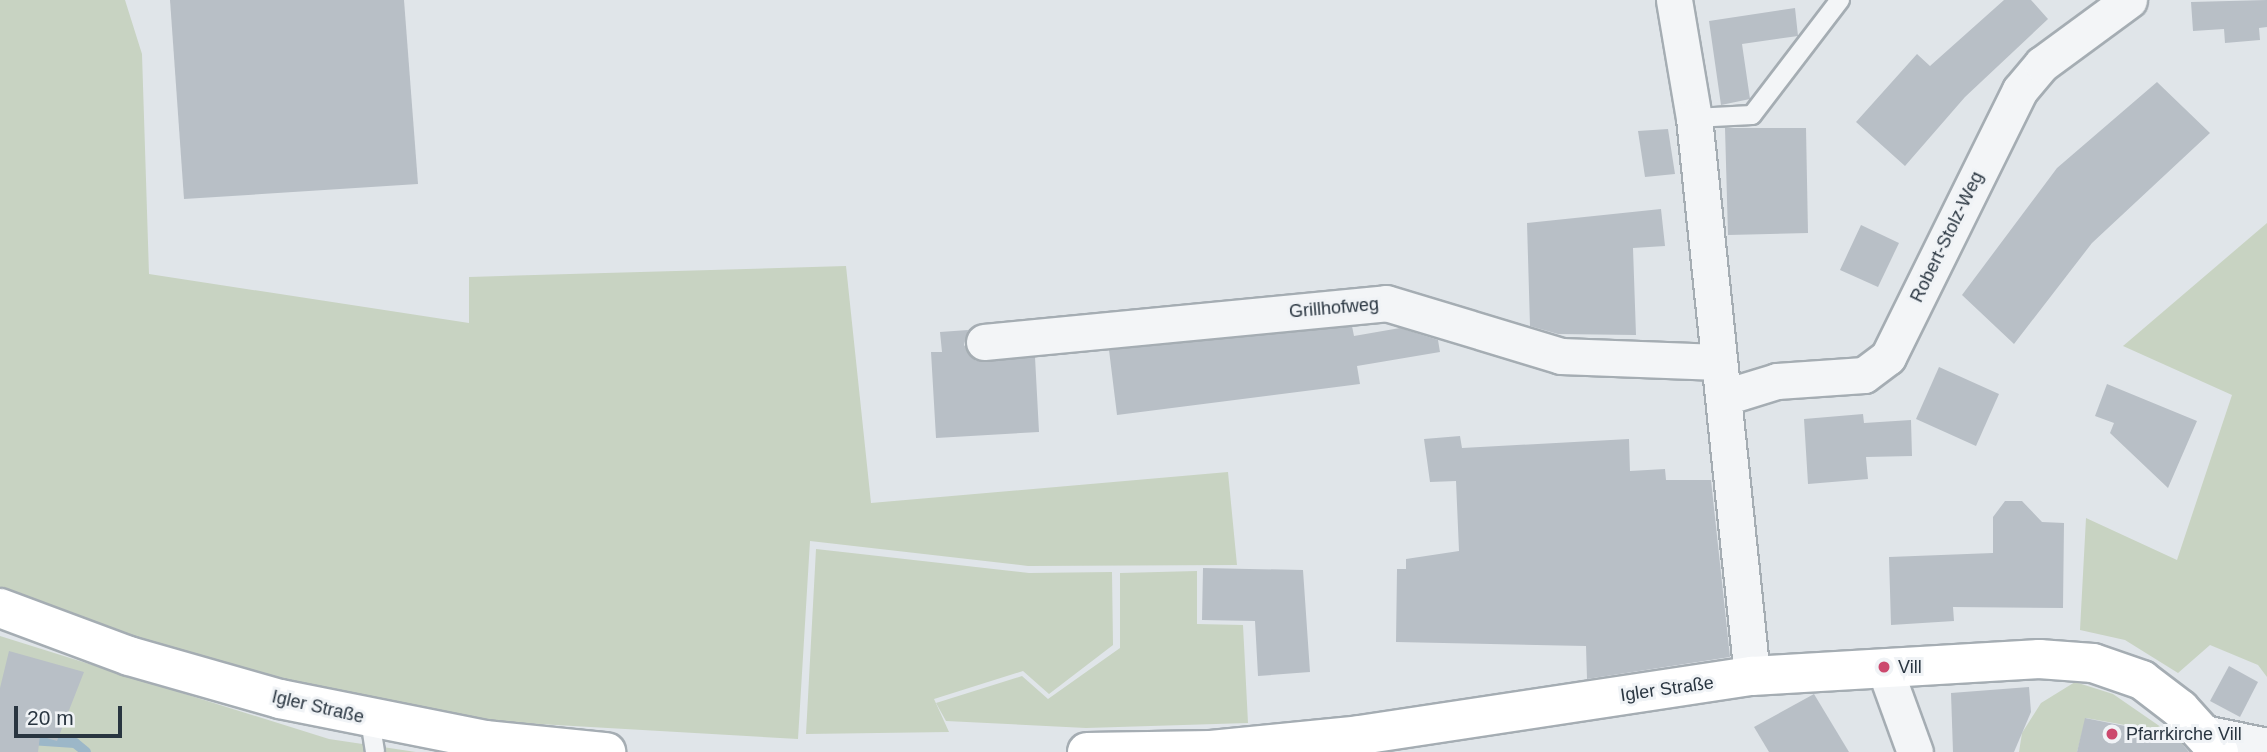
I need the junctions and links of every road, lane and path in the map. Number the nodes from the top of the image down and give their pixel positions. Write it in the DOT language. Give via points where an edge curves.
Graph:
graph roads {
  1 [pos="1674,0"];
  2 [pos="1840,0"];
  3 [pos="2129,0"];
  4 [pos="1694,118"];
  5 [pos="984,342"];
  6 [pos="1719,362"];
  7 [pos="1725,397"];
  8 [pos="0,608"];
  9 [pos="1884,667"];
  10 [pos="1752,676"];
  11 [pos="372,736"];
  12 [pos="2211,743"];
  13 [pos="2267,746"];
  14 [pos="606,752"];
  15 [pos="1087,752"];
  16 [pos="1915,752"];
  1 -- 4 [label="street"];
  2 -- 4 [label="lane" via="1752,115"];
  3 -- 7 [label="street, Robert-Stolz-Weg" via="2042,64 2020,90 1888,357 1864,376 1777,381"];
  4 -- 6 [label="street"];
  5 -- 6 [label="street, Grillhofweg" via="1387,303 1561,356"];
  6 -- 7 [label="street"];
  7 -- 10 [label="street"];
  8 -- 11 [label="main road, Igler Straße"];
  9 -- 10 [label="main road, Igler Straße"];
  9 -- 12 [label="main road, Igler Straße" via="2039,659 2093,663 2142,680"];
  9 -- 16 [label="street"];
  10 -- 15 [label="main road, Igler Straße" via="1360,735 1211,750"];
  11 -- 14 [label="main road, Igler Straße"];
  12 -- 13 [label="street"];
}
